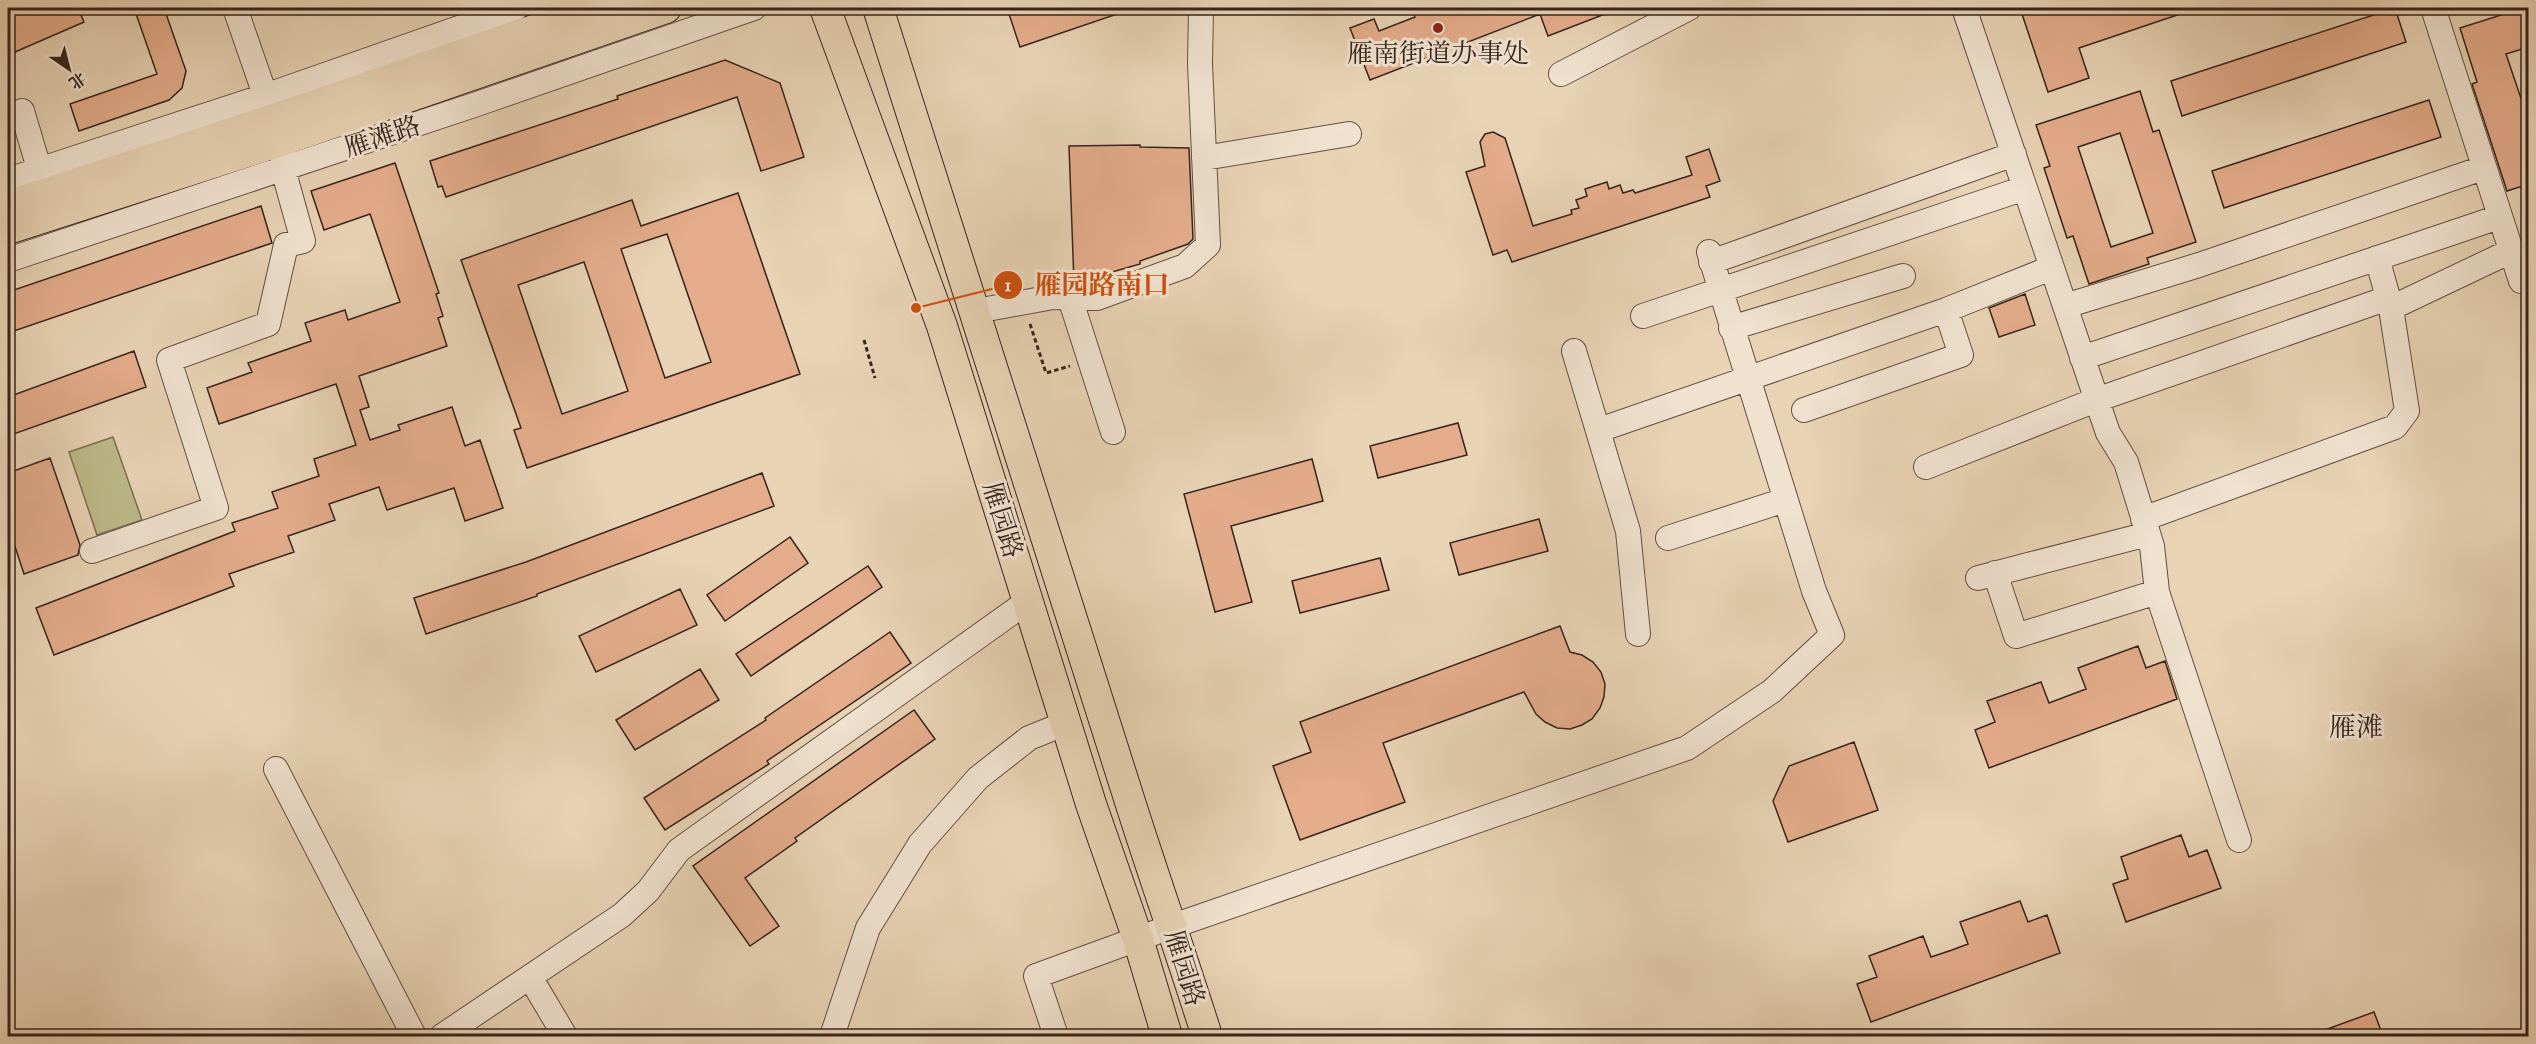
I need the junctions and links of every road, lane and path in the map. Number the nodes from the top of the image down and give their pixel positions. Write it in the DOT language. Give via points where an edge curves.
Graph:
graph roads {
  1 [pos="235,8"];
  2 [pos="516,8"];
  3 [pos="598,8"];
  4 [pos="666,8"];
  5 [pos="754,8"];
  6 [pos="825,8"];
  7 [pos="878,8"];
  8 [pos="1201,8"];
  9 [pos="1689,8"];
  10 [pos="1965,8"];
  11 [pos="2433,8"];
  12 [pos="1561,74"];
  13 [pos="22,111"];
  14 [pos="276,131"];
  15 [pos="1349,135"];
  16 [pos="2014,154"];
  17 [pos="1204,158"];
  18 [pos="2483,168"];
  19 [pos="8,180"];
  20 [pos="43,181"];
  21 [pos="2025,188"];
  22 [pos="8,206"];
  23 [pos="2499,217"];
  24 [pos="8,230"];
  25 [pos="2511,251"];
  26 [pos="2376,258"];
  27 [pos="8,260"];
  28 [pos="2052,268"];
  29 [pos="1903,276"];
  30 [pos="2521,281"];
  31 [pos="1720,291"];
  32 [pos="1070,298"];
  33 [pos="2390,303"];
  34 [pos="2065,306"];
  35 [pos="1946,310"];
  36 [pos="976,311"];
  37 [pos="1643,316"];
  38 [pos="1030,323"];
  39 [pos="1731,328"];
  40 [pos="864,340"];
  41 [pos="1574,351"];
  42 [pos="2082,358"];
  43 [pos="1090,360"];
  44 [pos="876,378"];
  45 [pos="1748,378"];
  46 [pos="2096,400"];
  47 [pos="1804,410"];
  48 [pos="1599,430"];
  49 [pos="1113,432"];
  50 [pos="1926,467"];
  51 [pos="1785,500"];
  52 [pos="2146,526"];
  53 [pos="1668,538"];
  54 [pos="92,551"];
  55 [pos="2157,592"];
  56 [pos="1028,601"];
  57 [pos="1638,634"];
  58 [pos="1066,723"];
  59 [pos="276,769"];
  60 [pos="2239,840"];
  61 [pos="1173,926"];
  62 [pos="1138,939"];
  63 [pos="530,977"];
  64 [pos="414,1036"];
  65 [pos="442,1036"];
  66 [pos="565,1036"];
  67 [pos="832,1036"];
  68 [pos="1056,1036"];
  69 [pos="1167,1036"];
  70 [pos="1207,1036"];
  1 -- 14 [label="street"];
  2 -- 14 [label="street, 雁滩路"];
  3 -- 14 [label="main road, 雁滩路"];
  4 -- 14 [label="main road, 雁滩路"];
  5 -- 14 [label="street, 雁滩路" via="477,104"];
  6 -- 56 [label="main road, 雁园路" via="942,326"];
  7 -- 36 [label="main road, 雁园路"];
  8 -- 17 [label="street"];
  9 -- 12 [label="street"];
  10 -- 16 [label="street"];
  11 -- 18 [label="street"];
  13 -- 20 [label="street"];
  14 -- 20 [label="main road, 雁滩路"];
  14 -- 24 [label="main road, 雁滩路"];
  14 -- 27 [label="street, 雁滩路"];
  14 -- 54 [label="street" via="303,241 286,245 268,324 169,360 216,508"];
  15 -- 17 [label="street"];
  16 -- 21 [label="street"];
  16 -- 31 [label="street" via="1710,257"];
  17 -- 32 [label="street" via="1208,245 1185,266 1097,298"];
  18 -- 23 [label="street"];
  18 -- 34 [label="street" via="2199,265"];
  19 -- 20 [label="street, 雁滩路"];
  20 -- 22 [label="main road, 雁滩路"];
  21 -- 28 [label="street"];
  21 -- 31 [label="street"];
  23 -- 25 [label="street"];
  23 -- 26 [label="street"];
  25 -- 30 [label="street"];
  25 -- 33 [label="street"];
  26 -- 33 [label="street"];
  26 -- 42 [label="street"];
  28 -- 34 [label="street"];
  28 -- 35 [label="street"];
  29 -- 39 [label="street"];
  31 -- 37 [label="street"];
  31 -- 39 [label="street"];
  32 -- 36 [label="street" via="1053,297"];
  32 -- 43 [label="street"];
  33 -- 46 [label="street"];
  33 -- 52 [label="street" via="2407,411 2395,427"];
  34 -- 42 [label="street"];
  35 -- 45 [label="street"];
  35 -- 47 [label="street" via="1961,355"];
  36 -- 61 [label="main road, 雁园路" via="1127,793"];
  38 -- 43 [label="path" via="1046,373"];
  39 -- 45 [label="street"];
  40 -- 44 [label="path"];
  41 -- 48 [label="street"];
  42 -- 46 [label="street"];
  43 -- 49 [label="street"];
  45 -- 48 [label="street"];
  45 -- 51 [label="street"];
  46 -- 50 [label="street"];
  46 -- 52 [label="street" via="2108,433 2126,462"];
  48 -- 57 [label="street" via="1628,531"];
  51 -- 53 [label="street"];
  51 -- 61 [label="street" via="1832,635 1772,691 1687,748"];
  52 -- 55 [label="street"];
  52 -- 55 [label="street" via="1986,575 2016,636"];
  55 -- 60 [label="street"];
  56 -- 58 [label="main road, 雁园路"];
  56 -- 63 [label="street" via="679,850 648,891 622,915"];
  58 -- 62 [label="main road, 雁园路"];
  58 -- 67 [label="street" via="1029,738 978,778 920,844 868,928"];
  59 -- 64 [label="street"];
  61 -- 62 [label="street"];
  61 -- 70 [label="main road, 雁园路"];
  62 -- 68 [label="street" via="1036,976"];
  62 -- 69 [label="main road, 雁园路"];
  63 -- 65 [label="street"];
  63 -- 66 [label="street"];
}
